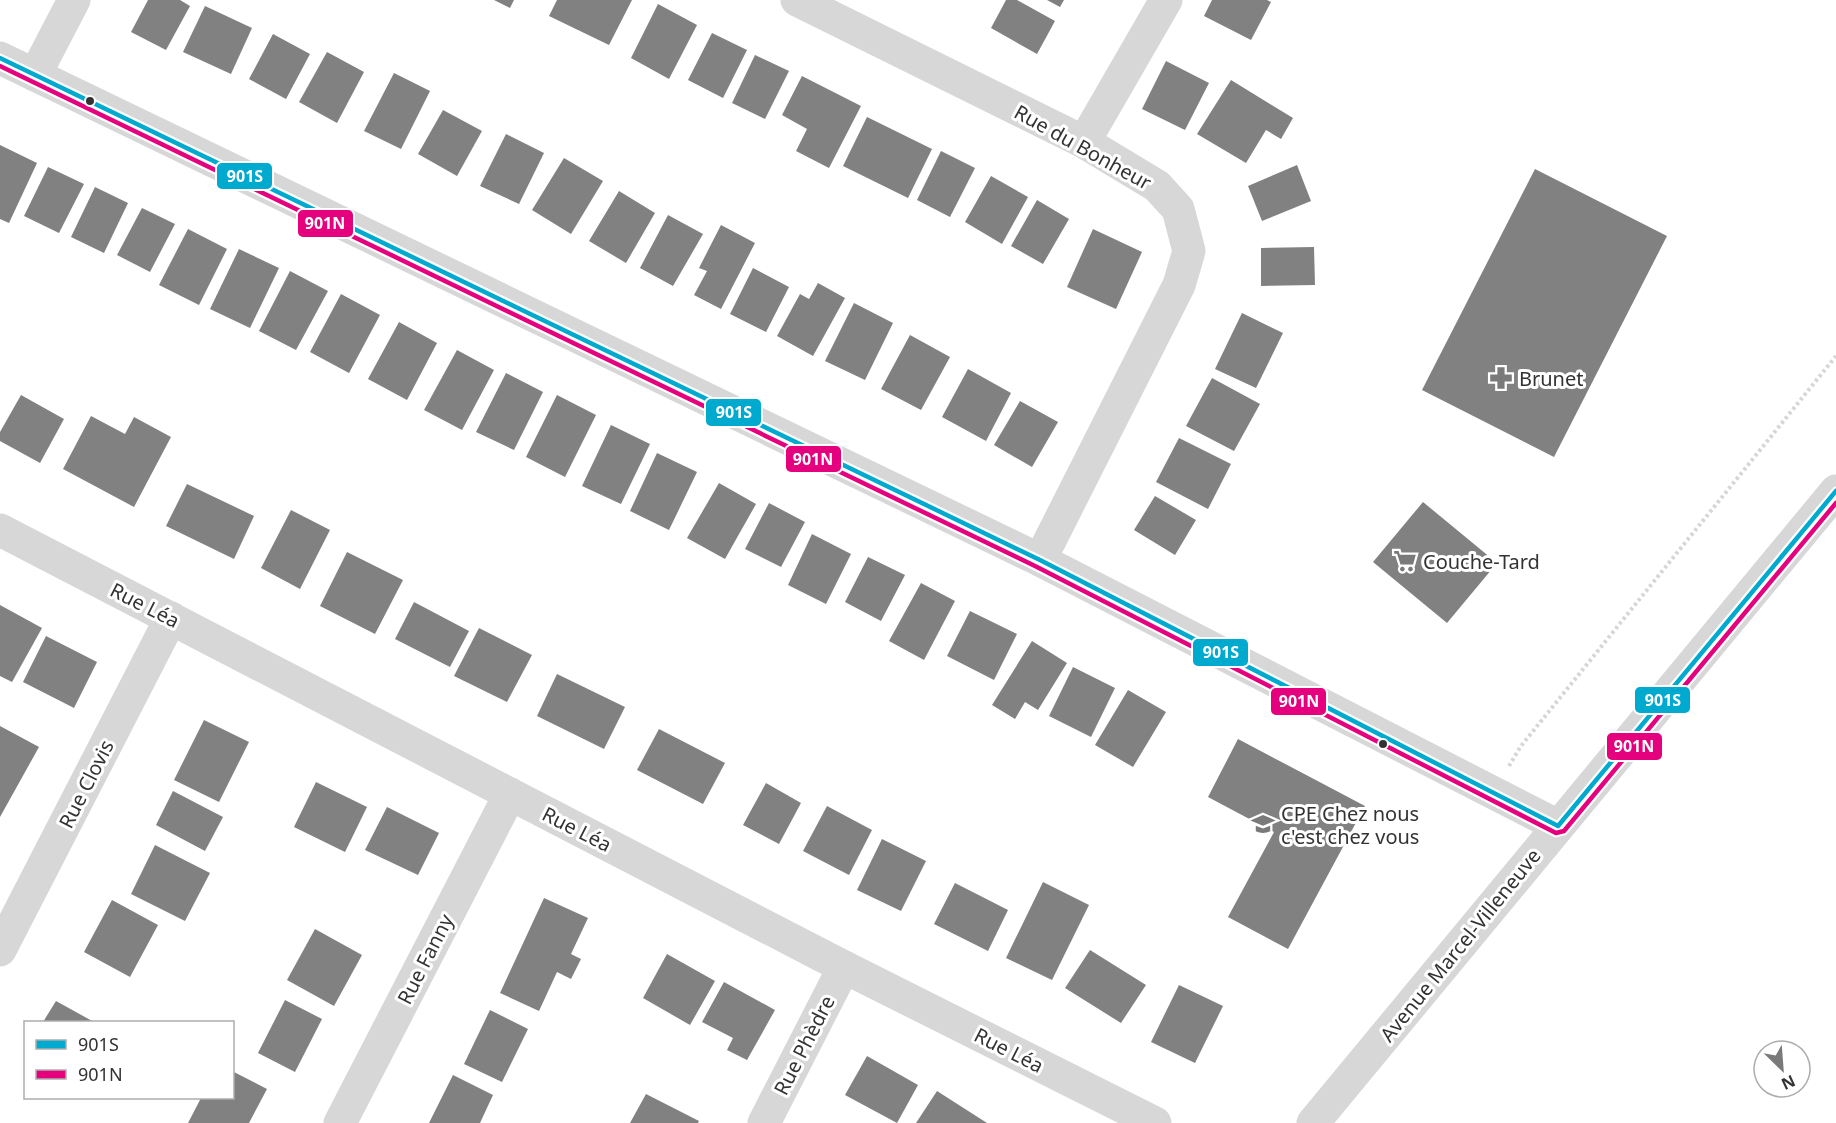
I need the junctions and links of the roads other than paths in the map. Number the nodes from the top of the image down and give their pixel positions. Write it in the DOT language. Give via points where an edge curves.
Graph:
graph roads {
  1 [pos="74,0"];
  2 [pos="798,0"];
  3 [pos="1166,0"];
  4 [pos="0,58"];
  5 [pos="35,75"];
  6 [pos="1084,142"];
  7 [pos="1836,491"];
  8 [pos="0,530"];
  9 [pos="1040,560"];
  10 [pos="171,618"];
  11 [pos="510,794"];
  12 [pos="1558,826"];
  13 [pos="0,950"];
  14 [pos="844,967"];
  15 [pos="340,1123"];
  16 [pos="764,1123"];
  17 [pos="1155,1123"];
  18 [pos="1313,1123"];
  1 -- 5 [label="street"];
  2 -- 6 [label="street, Rue du Bonheur"];
  3 -- 6 [label="street"];
  4 -- 5 [label="street"];
  5 -- 9 [label="street"];
  6 -- 9 [label="street, Rue du Bonheur" via="1156,186 1178,209 1189,251 1179,285"];
  7 -- 12 [label="street, Avenue Marcel-Villeneuve"];
  8 -- 10 [label="street, Rue Léa"];
  9 -- 12 [label="street"];
  10 -- 11 [label="street, Rue Léa"];
  10 -- 13 [label="street, Rue Clovis"];
  11 -- 14 [label="street, Rue Léa"];
  11 -- 15 [label="street, Rue Fanny"];
  12 -- 18 [label="street, Avenue Marcel-Villeneuve"];
  14 -- 16 [label="street, Rue Phèdre"];
  14 -- 17 [label="street, Rue Léa"];
}
